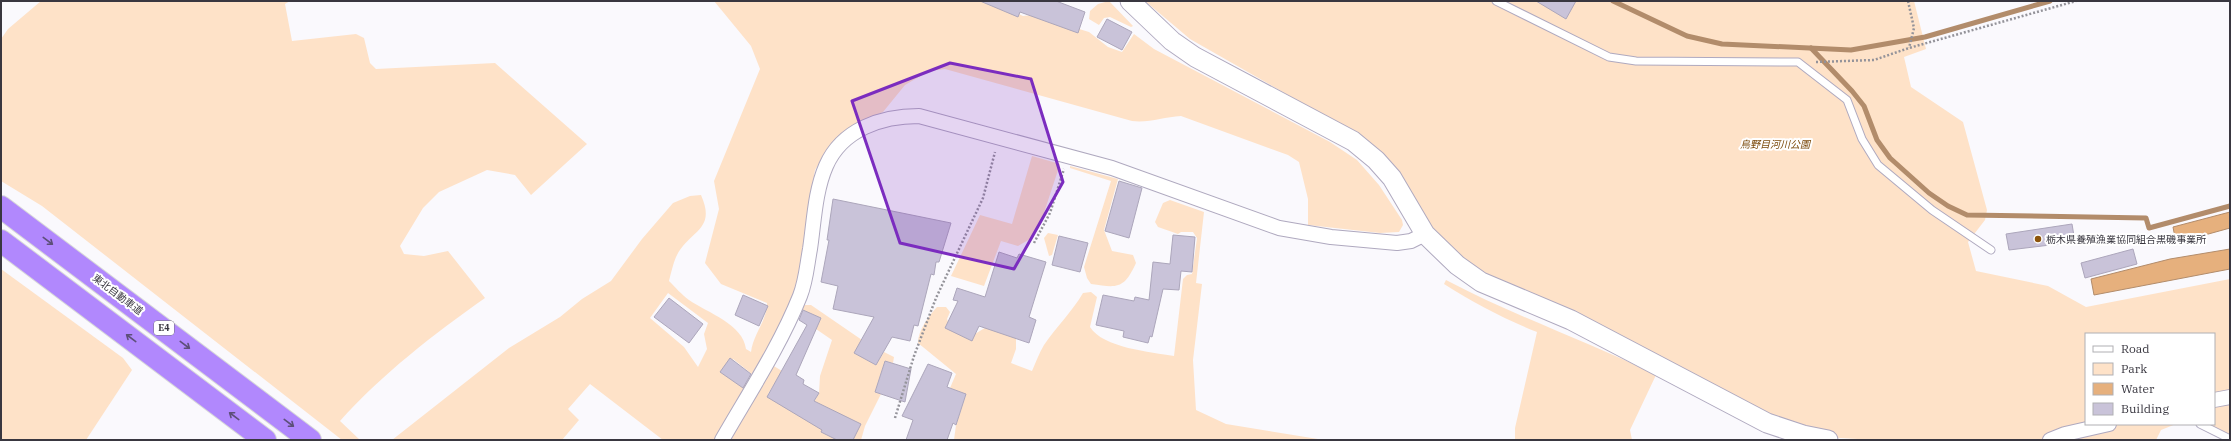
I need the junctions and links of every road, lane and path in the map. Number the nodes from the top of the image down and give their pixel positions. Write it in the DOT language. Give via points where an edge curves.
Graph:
graph roads {
  1 [pos="1130,1"];
  2 [pos="1496,1"];
  3 [pos="1908,1"];
  4 [pos="2076,1"];
  5 [pos="1909,48"];
  6 [pos="1798,62"];
  7 [pos="999,138"];
  8 [pos="1068,157"];
  9 [pos="9,212"];
  10 [pos="1425,234"];
  11 [pos="1,241"];
  12 [pos="1034,242"];
  13 [pos="1991,250"];
  14 [pos="2230,397"];
  15 [pos="2215,400"];
  16 [pos="895,418"];
  17 [pos="2105,425"];
  18 [pos="2202,425"];
  19 [pos="2230,439"];
  20 [pos="265,440"];
  21 [pos="310,440"];
  22 [pos="722,440"];
  23 [pos="1828,440"];
  24 [pos="2050,440"];
  1 -- 10 [label="street" via="1172,40 1195,57 1353,141 1376,160 1392,178"];
  2 -- 6 [label="lane" via="1609,56 1636,61"];
  3 -- 5 [label="path" via="1914,28"];
  4 -- 5 [label="path"];
  5 -- 6 [label="path" via="1874,60 1859,62"];
  6 -- 13 [label="lane" via="1847,100 1862,139 1878,166 1932,210"];
  7 -- 8 [label="street"];
  7 -- 16 [label="path" via="983,198 936,298 914,356"];
  7 -- 22 [label="street" via="919,116 902,116 888,118 862,128 837,149 826,165 819,186 806,277 801,294"];
  8 -- 10 [label="street" via="1112,168 1279,228 1332,237 1397,243 1411,241"];
  8 -- 12 [label="path" via="1050,213"];
  9 -- 21 [label="highway, 東北自動車道 / E4, one-way"];
  10 -- 23 [label="street" via="1457,265 1481,282 1571,320 1767,423"];
  20 -- 11 [label="highway, one-way"];
  14 -- 15 [label="street"];
  17 -- 24 [label="street"];
  18 -- 19 [label="lane"];
}
